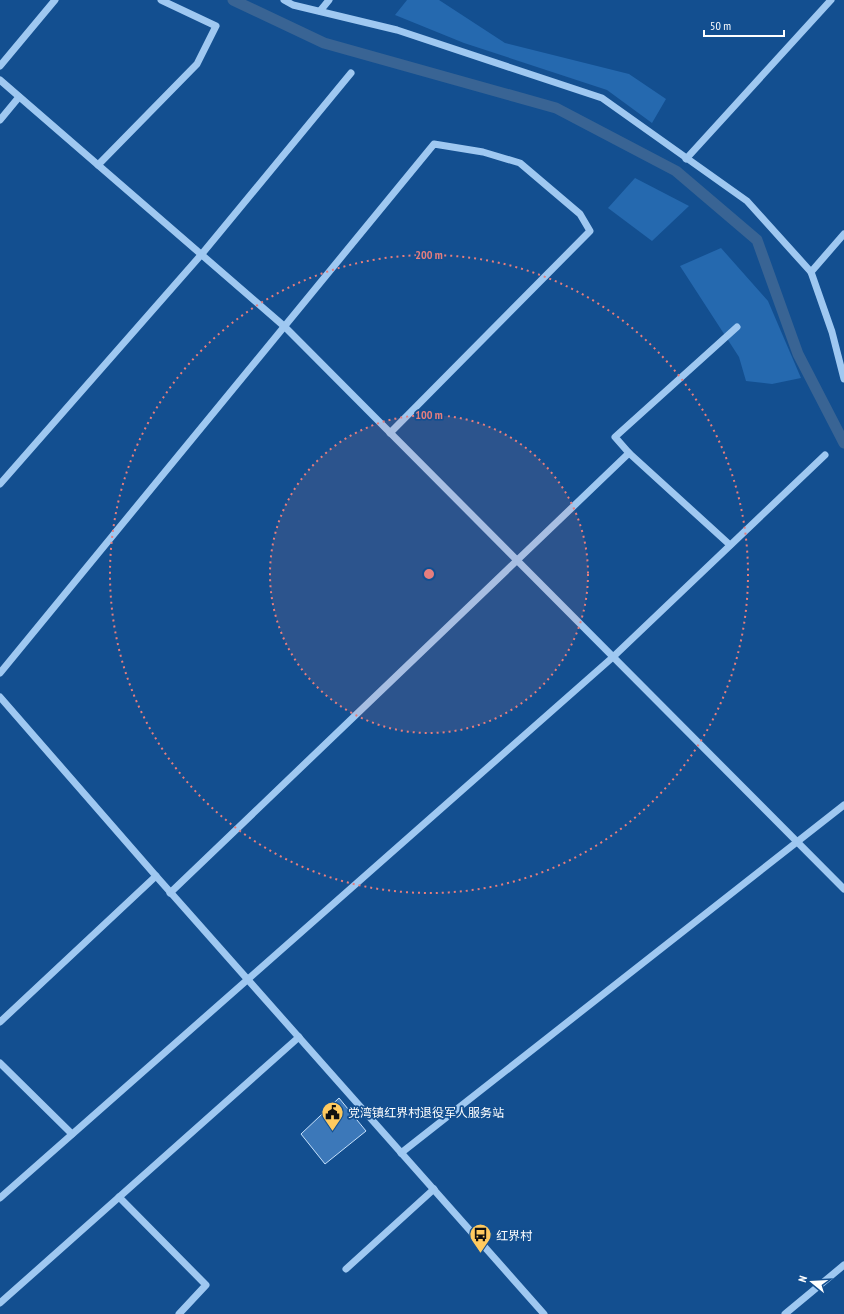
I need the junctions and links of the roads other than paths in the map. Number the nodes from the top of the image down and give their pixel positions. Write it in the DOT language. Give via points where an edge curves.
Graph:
graph roads {
  1 [pos="55,0"];
  2 [pos="160,0"];
  3 [pos="284,0"];
  4 [pos="329,0"];
  5 [pos="831,0"];
  6 [pos="320,11"];
  7 [pos="0,66"];
  8 [pos="351,74"];
  9 [pos="0,80"];
  10 [pos="19,96"];
  11 [pos="0,120"];
  12 [pos="686,159"];
  13 [pos="98,165"];
  14 [pos="844,234"];
  15 [pos="201,255"];
  16 [pos="811,272"];
  17 [pos="285,327"];
  18 [pos="737,327"];
  19 [pos="844,379"];
  20 [pos="390,433"];
  21 [pos="629,453"];
  22 [pos="825,455"];
  23 [pos="0,484"];
  24 [pos="730,545"];
  25 [pos="516,560"];
  26 [pos="613,657"];
  27 [pos="0,673"];
  28 [pos="0,697"];
  29 [pos="844,805"];
  30 [pos="797,842"];
  31 [pos="156,876"];
  32 [pos="844,889"];
  33 [pos="170,893"];
  34 [pos="246,978"];
  35 [pos="0,1022"];
  36 [pos="298,1037"];
  37 [pos="0,1063"];
  38 [pos="72,1134"];
  39 [pos="401,1153"];
  40 [pos="434,1190"];
  41 [pos="119,1197"];
  42 [pos="0,1198"];
  43 [pos="844,1265"];
  44 [pos="346,1269"];
  45 [pos="0,1303"];
  46 [pos="179,1314"];
  47 [pos="544,1314"];
  48 [pos="785,1314"];
  1 -- 7 [label="street"];
  2 -- 13 [label="street" via="216,26 197,64"];
  3 -- 6 [label="street" via="293,5"];
  4 -- 6 [label="street"];
  5 -- 12 [label="street"];
  6 -- 12 [label="street" via="397,30 602,98"];
  8 -- 15 [label="street"];
  9 -- 10 [label="street"];
  10 -- 11 [label="street"];
  10 -- 13 [label="street"];
  12 -- 16 [label="street" via="748,201"];
  13 -- 15 [label="street"];
  14 -- 16 [label="street"];
  15 -- 17 [label="street"];
  15 -- 23 [label="street"];
  16 -- 19 [label="street" via="832,332"];
  17 -- 20 [label="street"];
  17 -- 20 [label="street" via="434,144 483,152 520,163 580,214 590,231"];
  17 -- 27 [label="street"];
  18 -- 21 [label="street" via="614,437"];
  20 -- 25 [label="street"];
  21 -- 24 [label="street"];
  21 -- 25 [label="street"];
  22 -- 24 [label="street"];
  24 -- 26 [label="street"];
  25 -- 26 [label="street"];
  25 -- 33 [label="street"];
  26 -- 30 [label="street"];
  26 -- 34 [label="street"];
  28 -- 31 [label="street"];
  29 -- 30 [label="street"];
  30 -- 32 [label="street"];
  30 -- 39 [label="street"];
  31 -- 33 [label="street"];
  31 -- 35 [label="street"];
  33 -- 34 [label="street"];
  34 -- 36 [label="street"];
  34 -- 38 [label="street"];
  36 -- 39 [label="street"];
  36 -- 41 [label="street"];
  37 -- 38 [label="street"];
  38 -- 42 [label="street"];
  39 -- 40 [label="street"];
  40 -- 44 [label="street"];
  40 -- 47 [label="street"];
  41 -- 45 [label="street"];
  41 -- 46 [label="street" via="206,1285"];
  43 -- 48 [label="street"];
}
